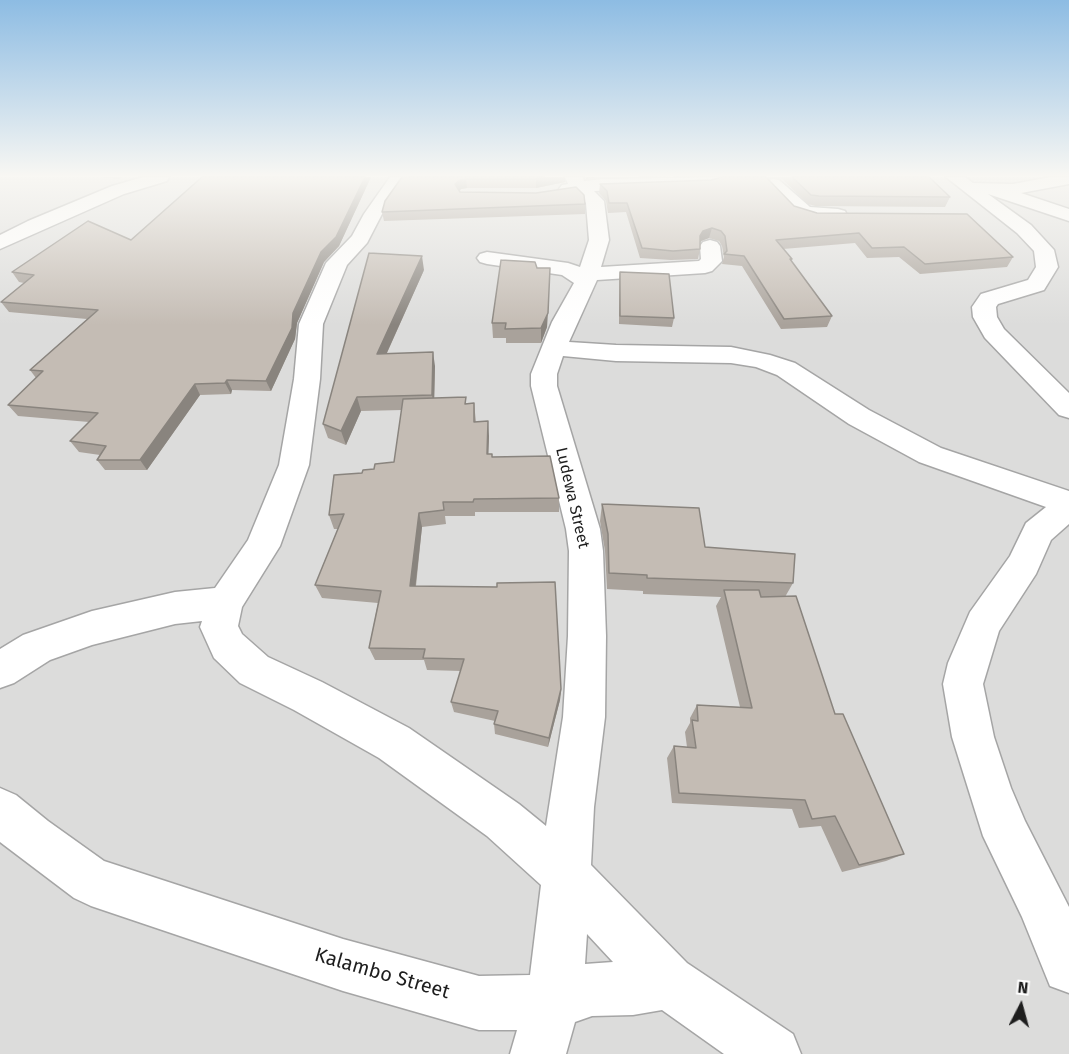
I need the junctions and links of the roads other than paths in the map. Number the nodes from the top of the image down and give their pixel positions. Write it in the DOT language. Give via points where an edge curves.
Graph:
graph roads {
  1 [pos="33,226"];
  2 [pos="367,226"];
  3 [pos="598,226"];
  4 [pos="1017,226"];
  5 [pos="0,243"];
  6 [pos="710,246"];
  7 [pos="487,258"];
  8 [pos="588,277"];
  9 [pos="555,348"];
  10 [pos="1069,409"];
  11 [pos="1069,503"];
  12 [pos="1069,509"];
  13 [pos="225,603"];
  14 [pos="0,670"];
  15 [pos="0,811"];
  16 [pos="567,876"];
  17 [pos="1069,967"];
  18 [pos="668,982"];
  19 [pos="553,1002"];
  20 [pos="538,1054"];
  21 [pos="773,1054"];
  1 -- 5 [label="street"];
  2 -- 13 [label="street" via="336,263 311,324 294,465 263,546"];
  3 -- 8 [label="street, Ludewa Street" via="599,240"];
  4 -- 10 [label="street" via="1044,250 1047,267 1036,285 989,299 984,307 986,317 994,333"];
  6 -- 8 [label="street" via="712,261 705,267"];
  7 -- 8 [label="street" via="568,269"];
  8 -- 9 [label="street, Ludewa Street"];
  9 -- 11 [label="street" via="731,356 768,362 922,451"];
  9 -- 16 [label="street, Ludewa Street" via="544,374 544,386 586,551 584,717 571,807"];
  12 -- 17 [label="street" via="1038,532 1024,564 983,624 963,684 973,737 989,788 1007,836"];
  13 -- 14 [label="street" via="175,608 92,628 37,647"];
  13 -- 16 [label="street" via="219,627 228,646 254,670 394,743 503,820"];
  15 -- 19 [label="street, Kalambo Street" via="91,881 343,964 479,1003"];
  16 -- 18 [label="street"];
  16 -- 19 [label="street, Ludewa Street"];
  18 -- 19 [label="street, Kalambo Street" via="592,989"];
  18 -- 21 [label="street"];
  19 -- 20 [label="street, Ludewa Street"];
}
